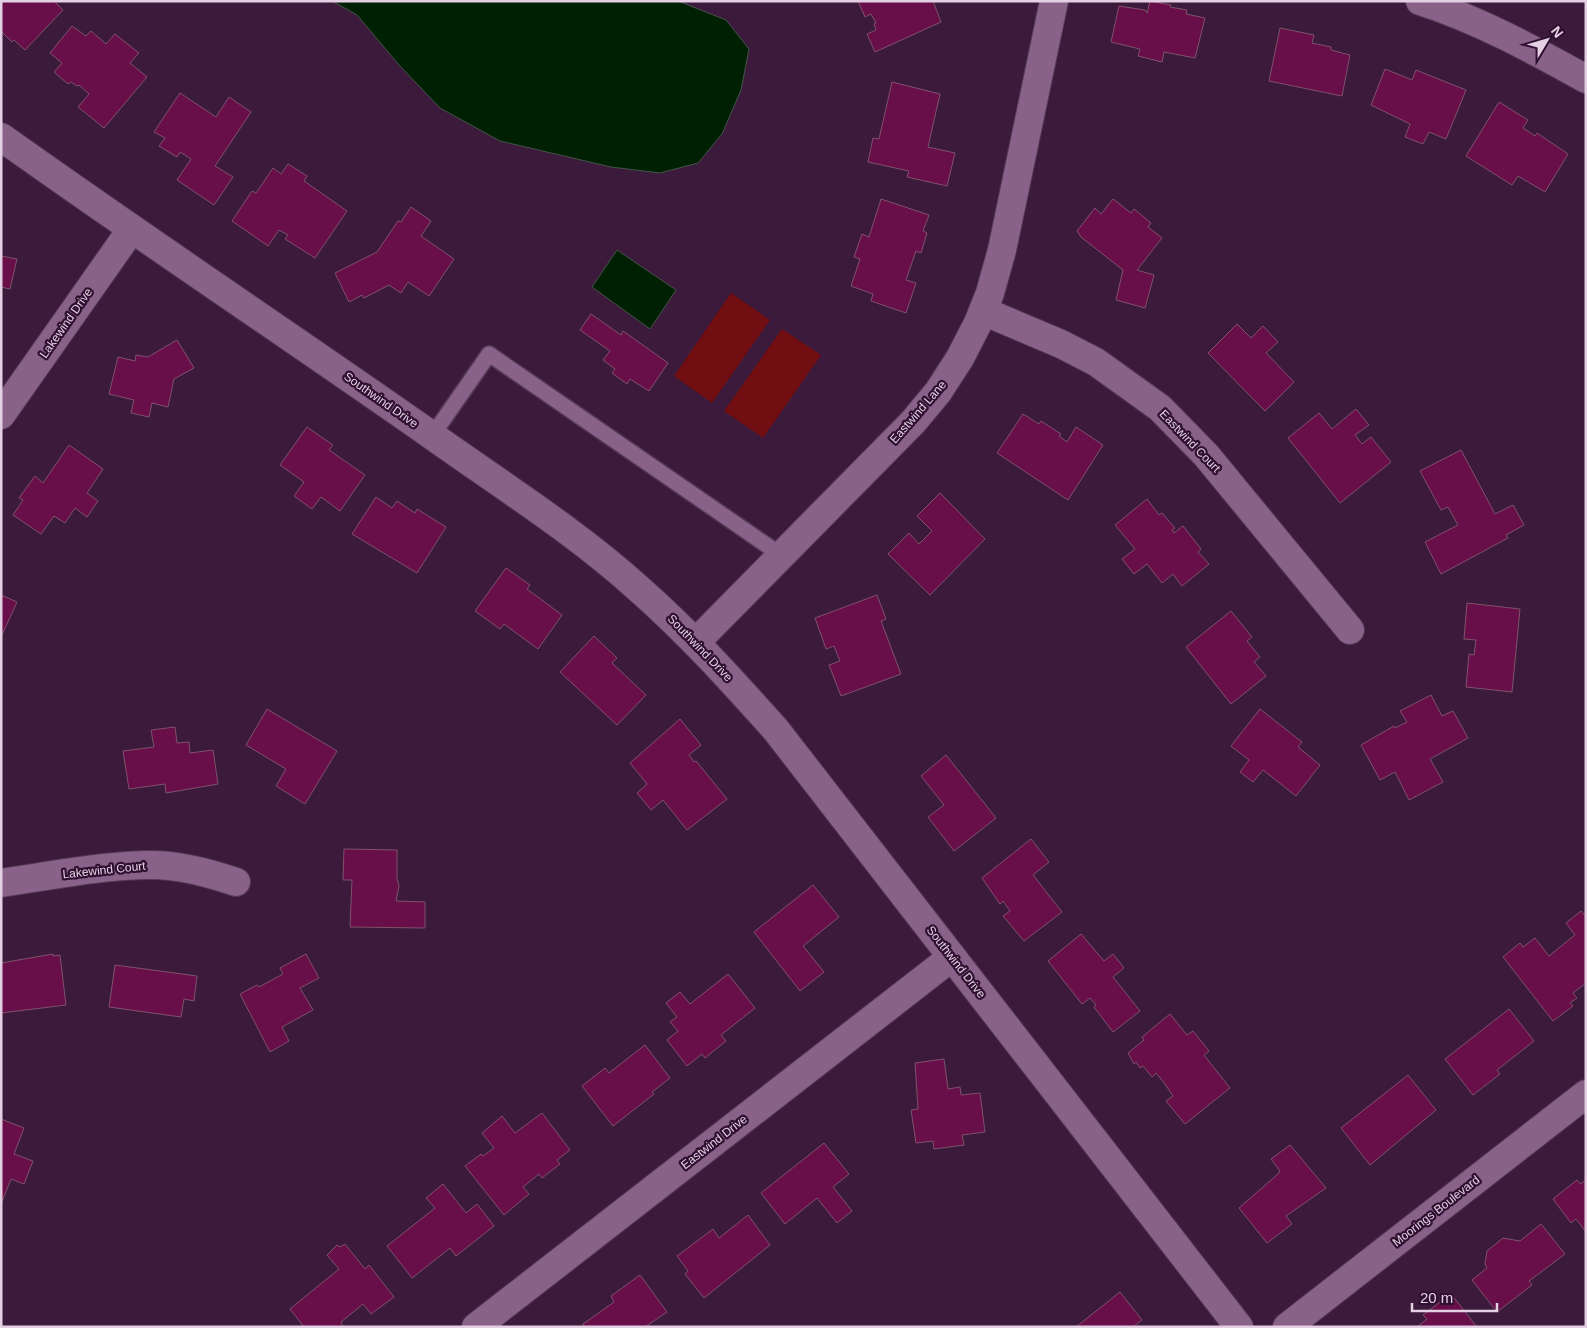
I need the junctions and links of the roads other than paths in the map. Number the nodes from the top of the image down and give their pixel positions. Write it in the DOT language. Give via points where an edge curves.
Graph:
graph roads {
  1 [pos="1054,1"];
  2 [pos="1420,1"];
  3 [pos="1586,78"];
  4 [pos="1,137"];
  5 [pos="131,230"];
  6 [pos="982,311"];
  7 [pos="1,416"];
  8 [pos="432,436"];
  9 [pos="781,555"];
  10 [pos="1350,630"];
  11 [pos="696,642"];
  12 [pos="1,882"];
  13 [pos="236,882"];
  14 [pos="952,957"];
  15 [pos="1586,1094"];
  16 [pos="476,1327"];
  17 [pos="1239,1327"];
  18 [pos="1287,1327"];
  1 -- 6 [label="street, Eastwind Lane" via="1002,250"];
  2 -- 3 [label="street" via="1518,41"];
  4 -- 5 [label="street, Southwind Drive"];
  5 -- 7 [label="street, Lakewind Drive"];
  5 -- 8 [label="street, Southwind Drive"];
  6 -- 9 [label="street, Eastwind Lane" via="964,352 930,402"];
  6 -- 10 [label="street, Eastwind Court" via="1096,362 1160,408 1206,455"];
  8 -- 9 [label="lane" via="489,354"];
  8 -- 11 [label="street, Southwind Drive" via="609,563"];
  9 -- 11 [label="street, Eastwind Lane"];
  11 -- 14 [label="street, Southwind Drive" via="776,730"];
  12 -- 13 [label="street, Lakewind Court" via="146,865 191,869"];
  14 -- 16 [label="street, Eastwind Drive"];
  14 -- 17 [label="street, Southwind Drive"];
  15 -- 18 [label="street, Moorings Boulevard"];
}
